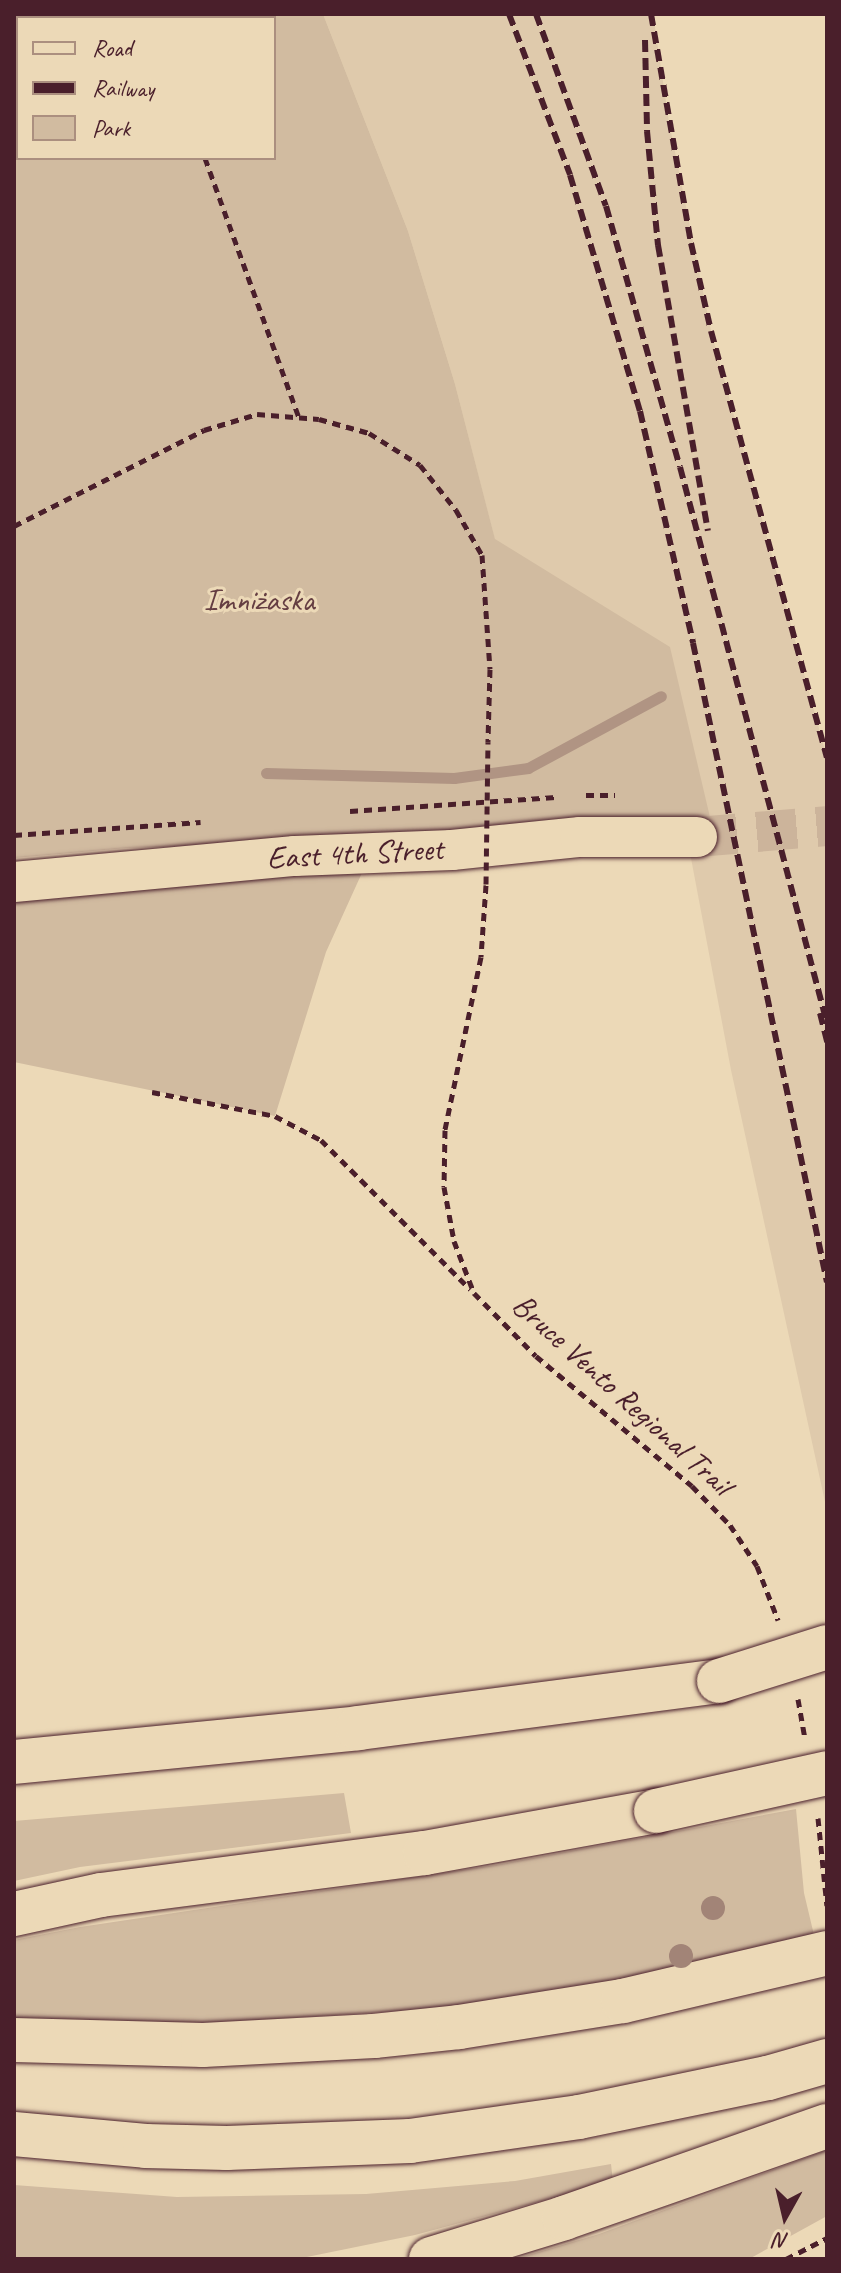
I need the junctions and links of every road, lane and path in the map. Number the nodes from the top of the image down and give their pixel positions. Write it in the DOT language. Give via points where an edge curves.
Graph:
graph roads {
  1 [pos="206,160"];
  2 [pos="299,417"];
  3 [pos="14,526"];
  4 [pos="697,837"];
  5 [pos="14,882"];
  6 [pos="152,1092"];
  7 [pos="474,1293"];
  8 [pos="781,1630"];
  9 [pos="827,1647"];
  10 [pos="719,1681"];
  11 [pos="812,1681"];
  12 [pos="14,1762"];
  13 [pos="817,1777"];
  14 [pos="827,1906"];
  15 [pos="14,1914"];
  16 [pos="827,1953"];
  17 [pos="14,2040"];
  18 [pos="827,2061"];
  19 [pos="810,2132"];
  20 [pos="14,2134"];
  21 [pos="827,2238"];
  22 [pos="431,2259"];
  23 [pos="786,2259"];
  1 -- 2 [label="path"];
  2 -- 3 [label="path, Bruce Vento Regional Trail" via="257,414 204,430"];
  2 -- 7 [label="path, Bruce Vento Regional Trail, bridge" via="369,433 420,465 456,510 482,555 490,669 486,884 481,957 445,1130 444,1187 454,1241"];
  4 -- 5 [label="street, East 4th Street" via="580,837"];
  6 -- 7 [label="path" via="275,1116 321,1140"];
  7 -- 8 [label="path, Bruce Vento Regional Trail" via="536,1356 692,1486 730,1525 757,1566"];
  9 -- 10 [label="highway, bridge"];
  10 -- 11 [label="highway, bridge"];
  10 -- 12 [label="highway" via="358,1728"];
  11 -- 13 [label="path"];
  13 -- 14 [label="path"];
  13 -- 15 [label="highway, bridge" via="425,1853 101,1895"];
  16 -- 17 [label="highway" via="719,1981 541,2015 374,2036 203,2045"];
  18 -- 20 [label="highway" via="579,2117 410,2141 227,2148"];
  19 -- 22 [label="highway"];
  21 -- 23 [label="path"];
}
